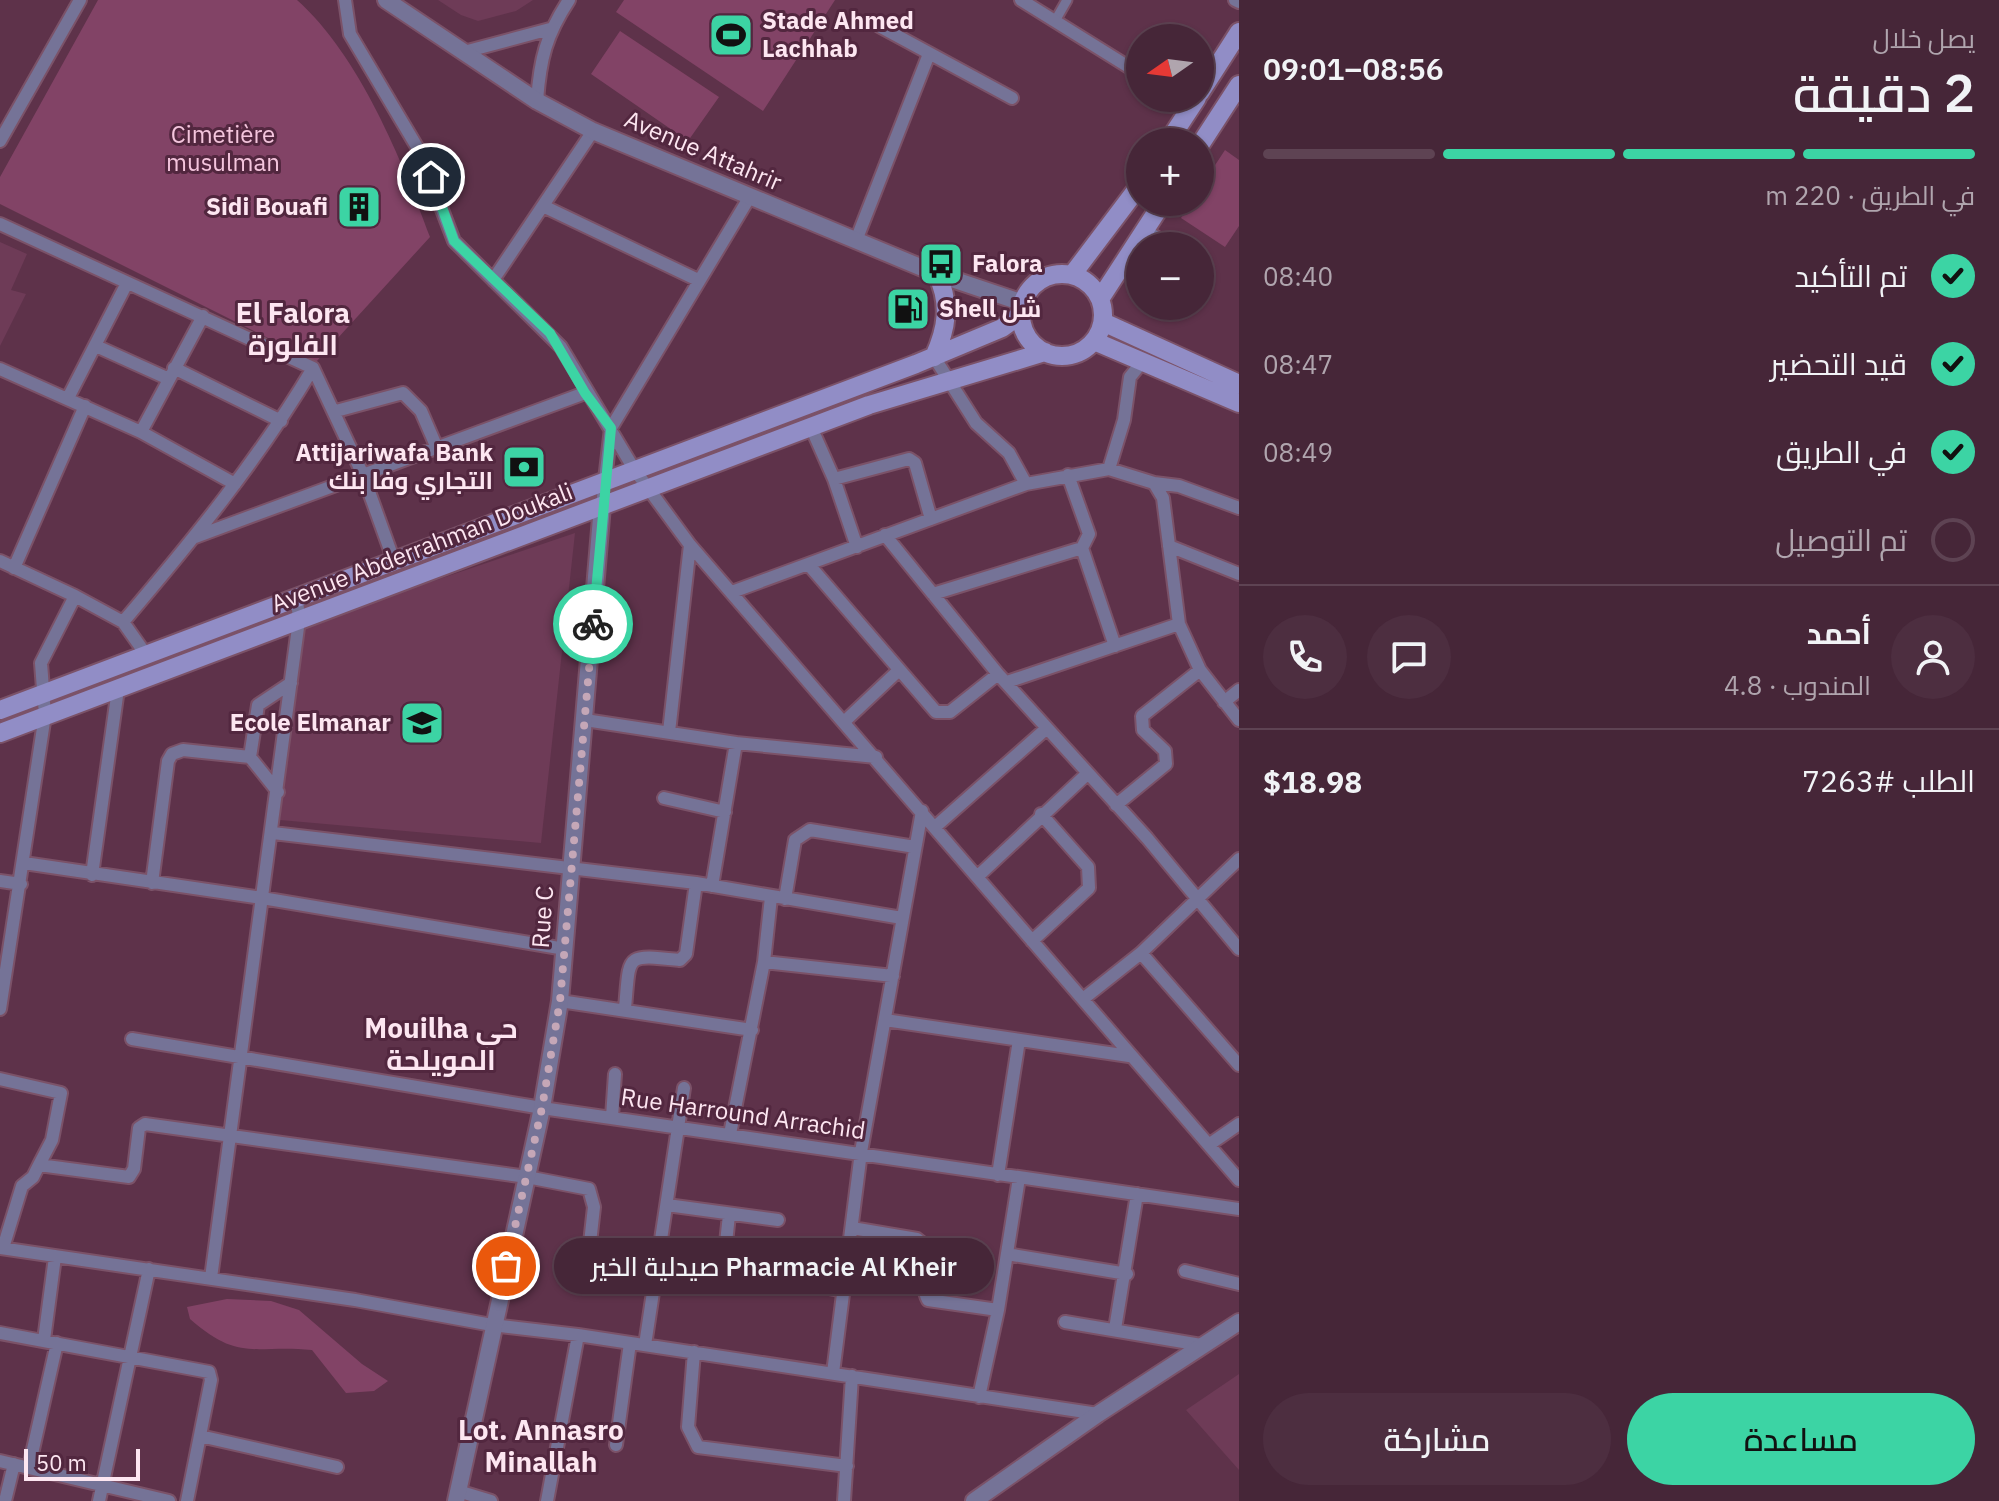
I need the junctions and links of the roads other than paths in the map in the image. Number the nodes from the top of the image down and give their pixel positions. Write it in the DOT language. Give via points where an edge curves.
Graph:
graph roads {
  1 [pos="80,0"];
  2 [pos="345,0"];
  3 [pos="386,0"];
  4 [pos="569,0"];
  5 [pos="1021,0"];
  6 [pos="1067,0"];
  7 [pos="1055,21"];
  8 [pos="879,26"];
  9 [pos="550,29"];
  10 [pos="1239,32"];
  11 [pos="464,52"];
  12 [pos="929,54"];
  13 [pos="1126,65"];
  14 [pos="1214,68"];
  15 [pos="1239,87"];
  16 [pos="1012,98"];
  17 [pos="537,101"];
  18 [pos="1211,128"];
  19 [pos="593,131"];
  20 [pos="0,141"];
  21 [pos="749,198"];
  22 [pos="1126,204"];
  23 [pos="543,206"];
  24 [pos="1154,216"];
  25 [pos="0,224"];
  26 [pos="1145,230"];
  27 [pos="1148,232"];
  28 [pos="857,238"];
  29 [pos="937,274"];
  30 [pos="1072,275"];
  31 [pos="493,280"];
  32 [pos="698,280"];
  33 [pos="127,283"];
  34 [pos="1100,299"];
  35 [pos="1022,309"];
  36 [pos="203,316"];
  37 [pos="1103,322"];
  38 [pos="1094,341"];
  39 [pos="96,346"];
  40 [pos="1045,352"];
  41 [pos="934,357"];
  42 [pos="1143,361"];
  43 [pos="313,368"];
  44 [pos="0,369"];
  45 [pos="172,374"];
  46 [pos="945,379"];
  47 [pos="1239,384"];
  48 [pos="585,393"];
  49 [pos="68,398"];
  50 [pos="1239,403"];
  51 [pos="85,406"];
  52 [pos="336,411"];
  53 [pos="281,421"];
  54 [pos="811,427"];
  55 [pos="611,428"];
  56 [pos="141,432"];
  57 [pos="437,448"];
  58 [pos="634,469"];
  59 [pos="1109,469"];
  60 [pos="363,475"];
  61 [pos="1068,475"];
  62 [pos="834,479"];
  63 [pos="604,482"];
  64 [pos="1154,483"];
  65 [pos="235,484"];
  66 [pos="1026,484"];
  67 [pos="647,488"];
  68 [pos="602,506"];
  69 [pos="1239,508"];
  70 [pos="931,519"];
  71 [pos="885,535"];
  72 [pos="195,537"];
  73 [pos="690,545"];
  74 [pos="1169,546"];
  75 [pos="857,547"];
  76 [pos="1082,548"];
  77 [pos="0,561"];
  78 [pos="394,561"];
  79 [pos="809,565"];
  80 [pos="14,568"];
  81 [pos="1239,574"];
  82 [pos="732,592"];
  83 [pos="933,594"];
  84 [pos="75,596"];
  85 [pos="297,599"];
  86 [pos="299,620"];
  87 [pos="123,622"];
  88 [pos="1179,624"];
  89 [pos="1115,646"];
  90 [pos="147,656"];
  91 [pos="1200,670"];
  92 [pos="898,671"];
  93 [pos="1002,678"];
  94 [pos="291,683"];
  95 [pos="118,689"];
  96 [pos="1239,690"];
  97 [pos="44,694"];
  98 [pos="1224,702"];
  99 [pos="0,710"];
  100 [pos="45,715"];
  101 [pos="585,720"];
  102 [pos="1239,720"];
  103 [pos="845,721"];
  104 [pos="1047,728"];
  105 [pos="669,732"];
  106 [pos="0,733"];
  107 [pos="736,743"];
  108 [pos="250,757"];
  109 [pos="876,757"];
  110 [pos="1087,774"];
  111 [pos="278,792"];
  112 [pos="664,798"];
  113 [pos="1116,805"];
  114 [pos="922,811"];
  115 [pos="725,812"];
  116 [pos="1041,814"];
  117 [pos="935,827"];
  118 [pos="273,833"];
  119 [pos="915,847"];
  120 [pos="1239,859"];
  121 [pos="24,863"];
  122 [pos="571,866"];
  123 [pos="92,875"];
  124 [pos="977,877"];
  125 [pos="0,881"];
  126 [pos="152,883"];
  127 [pos="696,883"];
  128 [pos="21,884"];
  129 [pos="712,886"];
  130 [pos="771,897"];
  131 [pos="262,898"];
  132 [pos="785,899"];
  133 [pos="1197,899"];
  134 [pos="902,918"];
  135 [pos="1032,941"];
  136 [pos="565,949"];
  137 [pos="1239,949"];
  138 [pos="1141,953"];
  139 [pos="764,962"];
  140 [pos="893,976"];
  141 [pos="1083,999"];
  142 [pos="560,1001"];
  143 [pos="625,1008"];
  144 [pos="0,1009"];
  145 [pos="885,1020"];
  146 [pos="752,1030"];
  147 [pos="132,1039"];
  148 [pos="1019,1040"];
  149 [pos="241,1056"];
  150 [pos="1129,1056"];
  151 [pos="1239,1065"];
  152 [pos="615,1074"];
  153 [pos="0,1079"];
  154 [pos="684,1088"];
  155 [pos="542,1108"];
  156 [pos="612,1117"];
  157 [pos="1239,1124"];
  158 [pos="677,1127"];
  159 [pos="730,1134"];
  160 [pos="230,1135"];
  161 [pos="1210,1144"];
  162 [pos="861,1152"];
  163 [pos="39,1165"];
  164 [pos="998,1175"];
  165 [pos="527,1177"];
  166 [pos="1019,1178"];
  167 [pos="1239,1180"];
  168 [pos="1137,1194"];
  169 [pos="667,1205"];
  170 [pos="1239,1209"];
  171 [pos="729,1215"];
  172 [pos="778,1220"];
  173 [pos="852,1228"];
  174 [pos="2,1248"];
  175 [pos="1007,1254"];
  176 [pos="55,1257"];
  177 [pos="656,1259"];
  178 [pos="149,1269"];
  179 [pos="1185,1271"];
  180 [pos="1127,1274"];
  181 [pos="211,1278"];
  182 [pos="1239,1284"];
  183 [pos="844,1291"];
  184 [pos="998,1310"];
  185 [pos="1065,1322"];
  186 [pos="1239,1322"];
  187 [pos="492,1325"];
  188 [pos="1115,1329"];
  189 [pos="0,1333"];
  190 [pos="578,1335"];
  191 [pos="51,1342"];
  192 [pos="630,1343"];
  193 [pos="645,1345"];
  194 [pos="1201,1345"];
  195 [pos="694,1352"];
  196 [pos="131,1356"];
  197 [pos="833,1373"];
  198 [pos="852,1376"];
  199 [pos="979,1397"];
  200 [pos="1098,1414"];
  201 [pos="200,1436"];
  202 [pos="616,1445"];
  203 [pos="0,1461"];
  204 [pos="14,1464"];
  205 [pos="847,1466"];
  206 [pos="29,1467"];
  207 [pos="337,1467"];
  208 [pos="103,1485"];
  209 [pos="457,1496"];
  210 [pos="5,1501"];
  211 [pos="99,1501"];
  212 [pos="169,1501"];
  213 [pos="187,1501"];
  214 [pos="491,1501"];
  215 [pos="547,1501"];
  216 [pos="844,1501"];
  217 [pos="974,1501"];
  1 -- 20 [label="street"];
  2 -- 31 [label="street" via="350,34 420,152 447,229"];
  3 -- 11 [label="street, Avenue Attahrir"];
  4 -- 9 [label="street"];
  5 -- 7 [label="street"];
  6 -- 7 [label="street"];
  7 -- 13 [label="street"];
  8 -- 12 [label="street"];
  9 -- 11 [label="street"];
  9 -- 17 [label="street"];
  10 -- 14 [label="main road"];
  11 -- 17 [label="street, Avenue Attahrir"];
  12 -- 16 [label="street"];
  12 -- 28 [label="street"];
  15 -- 18 [label="main road"];
  17 -- 19 [label="street, Avenue Attahrir"];
  19 -- 21 [label="street, Avenue Attahrir"];
  19 -- 23 [label="street"];
  21 -- 28 [label="street, Avenue Attahrir"];
  21 -- 32 [label="street"];
  22 -- 30 [label="main road"];
  23 -- 31 [label="street"];
  23 -- 32 [label="street"];
  24 -- 26 [label="main road"];
  25 -- 33 [label="street"];
  26 -- 27 [label="street"];
  26 -- 34 [label="main road"];
  28 -- 29 [label="street, Avenue Attahrir"];
  29 -- 35 [label="street, Avenue Attahrir"];
  29 -- 41 [label="main road" via="944,287 947,319"];
  30 -- 34 [label="main road"];
  30 -- 35 [label="main road" via="1038,282"];
  31 -- 48 [label="street" via="550,333"];
  32 -- 55 [label="street"];
  33 -- 36 [label="street"];
  33 -- 39 [label="street"];
  34 -- 37 [label="main road"];
  35 -- 40 [label="main road" via="1030,341"];
  35 -- 41 [label="main road, Avenue Abderrahman Doukali" via="1002,328"];
  36 -- 43 [label="street"];
  36 -- 45 [label="street"];
  37 -- 38 [label="main road"];
  37 -- 47 [label="main road"];
  38 -- 40 [label="main road" via="1072,355"];
  38 -- 42 [label="main road"];
  39 -- 45 [label="street"];
  39 -- 49 [label="street"];
  40 -- 46 [label="main road, Avenue Abderrahman Doukali"];
  41 -- 46 [label="street"];
  41 -- 58 [label="main road, Avenue Abderrahman Doukali"];
  42 -- 50 [label="main road"];
  42 -- 59 [label="street" via="1130,377"];
  43 -- 52 [label="street"];
  43 -- 53 [label="street"];
  44 -- 49 [label="street"];
  45 -- 53 [label="street"];
  45 -- 56 [label="street"];
  46 -- 54 [label="main road, Avenue Abderrahman Doukali"];
  46 -- 66 [label="street" via="976,423 1009,453"];
  48 -- 55 [label="street"];
  48 -- 57 [label="street"];
  49 -- 51 [label="street"];
  51 -- 56 [label="street"];
  51 -- 80 [label="street"];
  52 -- 57 [label="street" via="403,393 415,402"];
  52 -- 60 [label="street"];
  53 -- 65 [label="street"];
  54 -- 62 [label="street"];
  54 -- 67 [label="main road, Avenue Abderrahman Doukali"];
  55 -- 58 [label="street"];
  55 -- 63 [label="street"];
  56 -- 65 [label="street"];
  57 -- 60 [label="street"];
  58 -- 63 [label="main road, Avenue Abderrahman Doukali"];
  58 -- 67 [label="street"];
  59 -- 61 [label="street"];
  59 -- 64 [label="street"];
  60 -- 72 [label="street"];
  60 -- 78 [label="street"];
  61 -- 66 [label="street"];
  61 -- 76 [label="street" via="1089,534"];
  62 -- 70 [label="street" via="909,459 915,463"];
  62 -- 75 [label="street"];
  63 -- 68 [label="street"];
  63 -- 78 [label="main road, Avenue Abderrahman Doukali"];
  64 -- 69 [label="street" via="1179,486"];
  64 -- 74 [label="street" via="1167,515"];
  65 -- 72 [label="street"];
  66 -- 70 [label="street"];
  67 -- 68 [label="main road, Avenue Abderrahman Doukali"];
  67 -- 73 [label="street"];
  68 -- 86 [label="main road, Avenue Abderrahman Doukali"];
  68 -- 101 [label="street, Rue C"];
  70 -- 71 [label="street"];
  71 -- 75 [label="street"];
  71 -- 83 [label="street"];
  72 -- 87 [label="street"];
  73 -- 82 [label="street"];
  73 -- 105 [label="street"];
  74 -- 81 [label="street"];
  74 -- 88 [label="street"];
  75 -- 79 [label="street"];
  76 -- 83 [label="street"];
  76 -- 89 [label="street"];
  77 -- 80 [label="street"];
  78 -- 85 [label="main road, Avenue Abderrahman Doukali"];
  79 -- 82 [label="street"];
  79 -- 92 [label="street"];
  80 -- 84 [label="street"];
  82 -- 103 [label="street"];
  83 -- 93 [label="street"];
  84 -- 87 [label="street"];
  84 -- 97 [label="street" via="41,663"];
  85 -- 86 [label="street"];
  85 -- 90 [label="main road, Avenue Abderrahman Doukali"];
  86 -- 94 [label="street"];
  86 -- 95 [label="main road, Avenue Abderrahman Doukali"];
  87 -- 90 [label="street"];
  88 -- 89 [label="street"];
  88 -- 91 [label="street"];
  89 -- 93 [label="street"];
  90 -- 97 [label="main road, Avenue Abderrahman Doukali"];
  91 -- 98 [label="street"];
  91 -- 113 [label="street" via="1142,716 1143,730 1165,751 1166,764"];
  92 -- 93 [label="street" via="936,712 944,714"];
  92 -- 103 [label="street"];
  93 -- 104 [label="street"];
  94 -- 108 [label="street" via="258,705"];
  94 -- 111 [label="street"];
  95 -- 100 [label="main road, Avenue Abderrahman Doukali"];
  95 -- 123 [label="street"];
  96 -- 98 [label="street"];
  97 -- 99 [label="main road, Avenue Abderrahman Doukali"];
  97 -- 100 [label="street"];
  98 -- 102 [label="street"];
  100 -- 106 [label="main road, Avenue Abderrahman Doukali"];
  100 -- 121 [label="street"];
  101 -- 105 [label="street"];
  101 -- 122 [label="street, Rue C"];
  103 -- 109 [label="street"];
  104 -- 110 [label="street"];
  104 -- 117 [label="street"];
  105 -- 107 [label="street"];
  107 -- 109 [label="street"];
  107 -- 115 [label="street"];
  108 -- 111 [label="street"];
  108 -- 126 [label="street" via="183,750 172,754"];
  109 -- 114 [label="street"];
  110 -- 113 [label="street"];
  110 -- 116 [label="street"];
  111 -- 118 [label="street"];
  112 -- 115 [label="street"];
  113 -- 133 [label="street"];
  114 -- 117 [label="street"];
  114 -- 119 [label="street"];
  115 -- 129 [label="street"];
  116 -- 124 [label="street"];
  116 -- 135 [label="street" via="1091,877 1089,888"];
  117 -- 124 [label="street"];
  118 -- 122 [label="street"];
  118 -- 131 [label="street"];
  119 -- 132 [label="street" via="810,830 795,840"];
  119 -- 134 [label="street"];
  120 -- 133 [label="street"];
  121 -- 123 [label="street"];
  121 -- 128 [label="street"];
  122 -- 127 [label="street"];
  122 -- 136 [label="street, Rue C"];
  123 -- 126 [label="street"];
  124 -- 135 [label="street"];
  125 -- 128 [label="street"];
  126 -- 131 [label="street"];
  127 -- 129 [label="street"];
  127 -- 143 [label="street" via="686,954 680,960 633,959"];
  128 -- 144 [label="street"];
  129 -- 130 [label="street"];
  130 -- 132 [label="street"];
  130 -- 139 [label="street"];
  131 -- 136 [label="street"];
  131 -- 149 [label="street"];
  132 -- 134 [label="street"];
  133 -- 137 [label="street"];
  133 -- 138 [label="street"];
  134 -- 140 [label="street"];
  135 -- 141 [label="street"];
  136 -- 142 [label="street, Rue C"];
  138 -- 141 [label="street"];
  138 -- 151 [label="street"];
  139 -- 140 [label="street"];
  139 -- 146 [label="street"];
  140 -- 145 [label="street"];
  141 -- 150 [label="street"];
  142 -- 143 [label="street"];
  142 -- 155 [label="street, Rue C"];
  143 -- 146 [label="street"];
  145 -- 148 [label="street"];
  145 -- 162 [label="street"];
  146 -- 159 [label="street"];
  147 -- 149 [label="street, Rue Harround Arrachid"];
  148 -- 150 [label="street"];
  148 -- 164 [label="street"];
  149 -- 155 [label="street, Rue Harround Arrachid"];
  149 -- 160 [label="street"];
  150 -- 161 [label="street"];
  152 -- 156 [label="street"];
  153 -- 163 [label="street" via="61,1093 52,1140"];
  154 -- 158 [label="street"];
  155 -- 156 [label="street, Rue Harround Arrachid"];
  155 -- 165 [label="street, Rue C"];
  156 -- 158 [label="street, Rue Harround Arrachid"];
  157 -- 161 [label="street"];
  158 -- 159 [label="street, Rue Harround Arrachid"];
  158 -- 169 [label="street"];
  159 -- 162 [label="street, Rue Harround Arrachid"];
  160 -- 163 [label="street" via="145,1124 139,1128 134,1169 124,1179"];
  160 -- 165 [label="street"];
  160 -- 181 [label="street"];
  161 -- 167 [label="street"];
  162 -- 164 [label="street, Rue Harround Arrachid"];
  162 -- 173 [label="street"];
  163 -- 174 [label="street" via="22,1186"];
  164 -- 166 [label="street, Rue Harround Arrachid"];
  165 -- 177 [label="street" via="589,1189 594,1207 590,1243 595,1249"];
  165 -- 187 [label="street, Rue C"];
  166 -- 168 [label="street, Rue Harround Arrachid"];
  166 -- 175 [label="street"];
  168 -- 170 [label="street, Rue Harround Arrachid"];
  168 -- 180 [label="street"];
  169 -- 171 [label="street"];
  169 -- 177 [label="street"];
  171 -- 172 [label="street"];
  171 -- 183 [label="street" via="727,1268"];
  173 -- 183 [label="street"];
  173 -- 184 [label="street" via="917,1239 926,1246 928,1300"];
  174 -- 176 [label="street"];
  175 -- 180 [label="street"];
  175 -- 184 [label="street"];
  176 -- 178 [label="street"];
  176 -- 191 [label="street"];
  177 -- 193 [label="street"];
  178 -- 181 [label="street"];
  178 -- 196 [label="street"];
  179 -- 182 [label="street"];
  180 -- 188 [label="street"];
  181 -- 187 [label="street"];
  183 -- 197 [label="street"];
  184 -- 199 [label="street"];
  185 -- 188 [label="street"];
  186 -- 194 [label="street"];
  187 -- 190 [label="street"];
  187 -- 209 [label="street, Rue C"];
  188 -- 194 [label="street"];
  189 -- 191 [label="street"];
  190 -- 192 [label="street"];
  190 -- 215 [label="street"];
  191 -- 196 [label="street"];
  191 -- 206 [label="street"];
  192 -- 193 [label="street"];
  192 -- 202 [label="street"];
  193 -- 195 [label="street"];
  194 -- 200 [label="street"];
  195 -- 197 [label="street"];
  195 -- 205 [label="street" via="688,1427 698,1447"];
  196 -- 201 [label="street" via="209,1372"];
  196 -- 208 [label="street"];
  197 -- 198 [label="street"];
  198 -- 199 [label="street"];
  198 -- 205 [label="street"];
  199 -- 200 [label="street"];
  200 -- 217 [label="street"];
  201 -- 207 [label="street"];
  201 -- 213 [label="street"];
  203 -- 204 [label="street"];
  204 -- 206 [label="street"];
  204 -- 210 [label="street"];
  205 -- 216 [label="street"];
  206 -- 208 [label="street"];
  208 -- 211 [label="street"];
  208 -- 212 [label="street"];
  209 -- 214 [label="street"];
}
